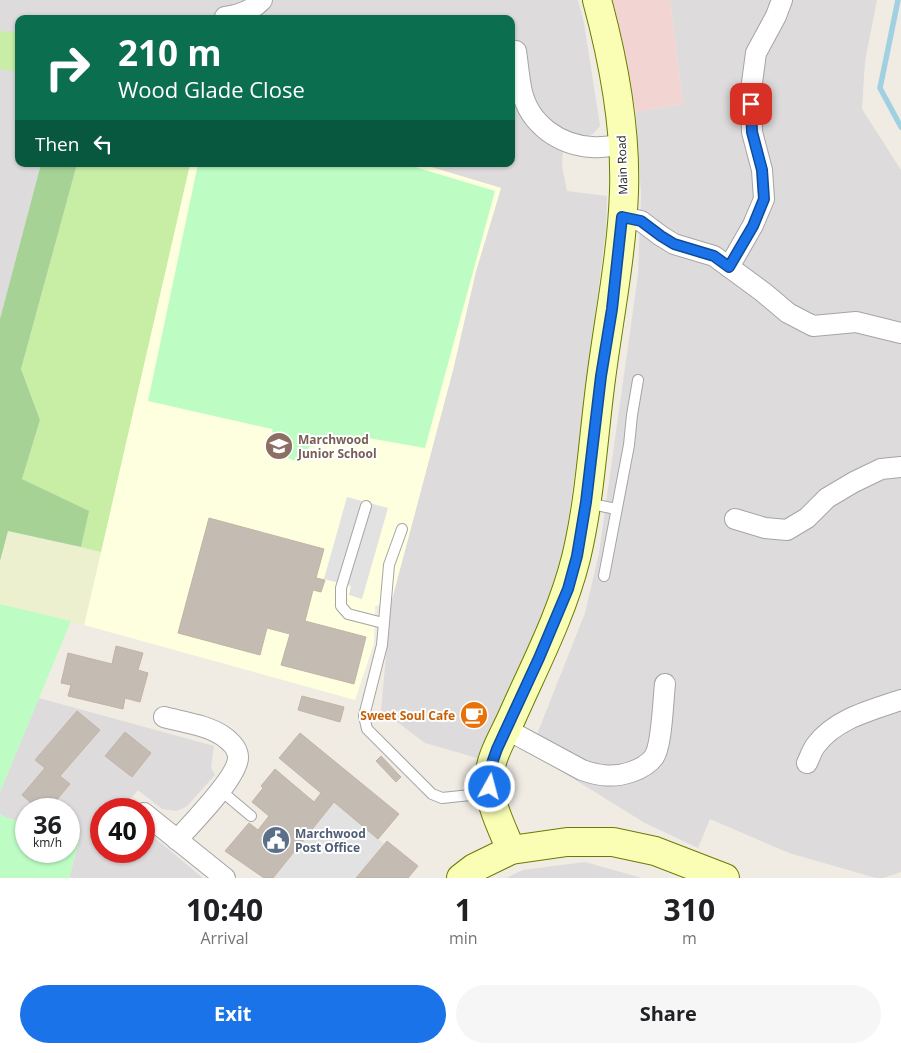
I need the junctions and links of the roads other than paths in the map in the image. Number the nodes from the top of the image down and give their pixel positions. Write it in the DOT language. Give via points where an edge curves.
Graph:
graph roads {
  1 [pos="262,0"];
  2 [pos="597,0"];
  3 [pos="782,0"];
  4 [pos="237,15"];
  5 [pos="516,50"];
  6 [pos="517,97"];
  7 [pos="623,144"];
  8 [pos="622,217"];
  9 [pos="729,267"];
  10 [pos="901,333"];
  11 [pos="638,380"];
  12 [pos="901,467"];
  13 [pos="586,502"];
  14 [pos="366,506"];
  15 [pos="616,508"];
  16 [pos="735,519"];
  17 [pos="402,529"];
  18 [pos="604,576"];
  19 [pos="383,623"];
  20 [pos="664,684"];
  21 [pos="901,700"];
  22 [pos="164,717"];
  23 [pos="506,729"];
  24 [pos="808,763"];
  25 [pos="220,790"];
  26 [pos="490,792"];
  27 [pos="251,816"];
  28 [pos="155,822"];
  29 [pos="178,840"];
  30 [pos="511,850"];
  31 [pos="225,878"];
  32 [pos="461,878"];
  33 [pos="723,878"];
  1 -- 4 [label="street"];
  2 -- 7 [label="street, Main Road" via="612,69"];
  3 -- 9 [label="street" via="756,52 751,90 752,132 762,170 764,199 753,226"];
  5 -- 6 [label="street"];
  6 -- 7 [label="street" via="552,135 594,148"];
  7 -- 8 [label="street, Main Road"];
  8 -- 9 [label="street" via="641,221 674,244 714,256"];
  8 -- 13 [label="street, Main Road"];
  9 -- 10 [label="street" via="788,314 813,326 856,322"];
  11 -- 15 [label="lane"];
  12 -- 16 [label="street" via="881,469 854,482 827,498 807,518 787,530"];
  13 -- 15 [label="lane"];
  13 -- 23 [label="street, Main Road" via="568,589"];
  14 -- 19 [label="lane" via="341,588 341,606 348,614"];
  15 -- 18 [label="lane"];
  17 -- 19 [label="lane" via="389,565"];
  19 -- 26 [label="lane" via="382,644 364,716 367,729 432,794 442,798"];
  20 -- 23 [label="street" via="658,746 654,756 647,764 625,774 611,777 582,770"];
  21 -- 24 [label="street" via="851,718 828,731 815,746"];
  22 -- 25 [label="street" via="213,731 236,748 238,763"];
  23 -- 26 [label="street, Main Road" via="491,766"];
  25 -- 27 [label="lane"];
  25 -- 29 [label="street"];
  26 -- 30 [label="street, Main Road"];
  28 -- 29 [label="street"];
  29 -- 31 [label="street"];
  30 -- 32 [label="street"];
  30 -- 33 [label="street" via="567,842 613,842 655,851"];
}
